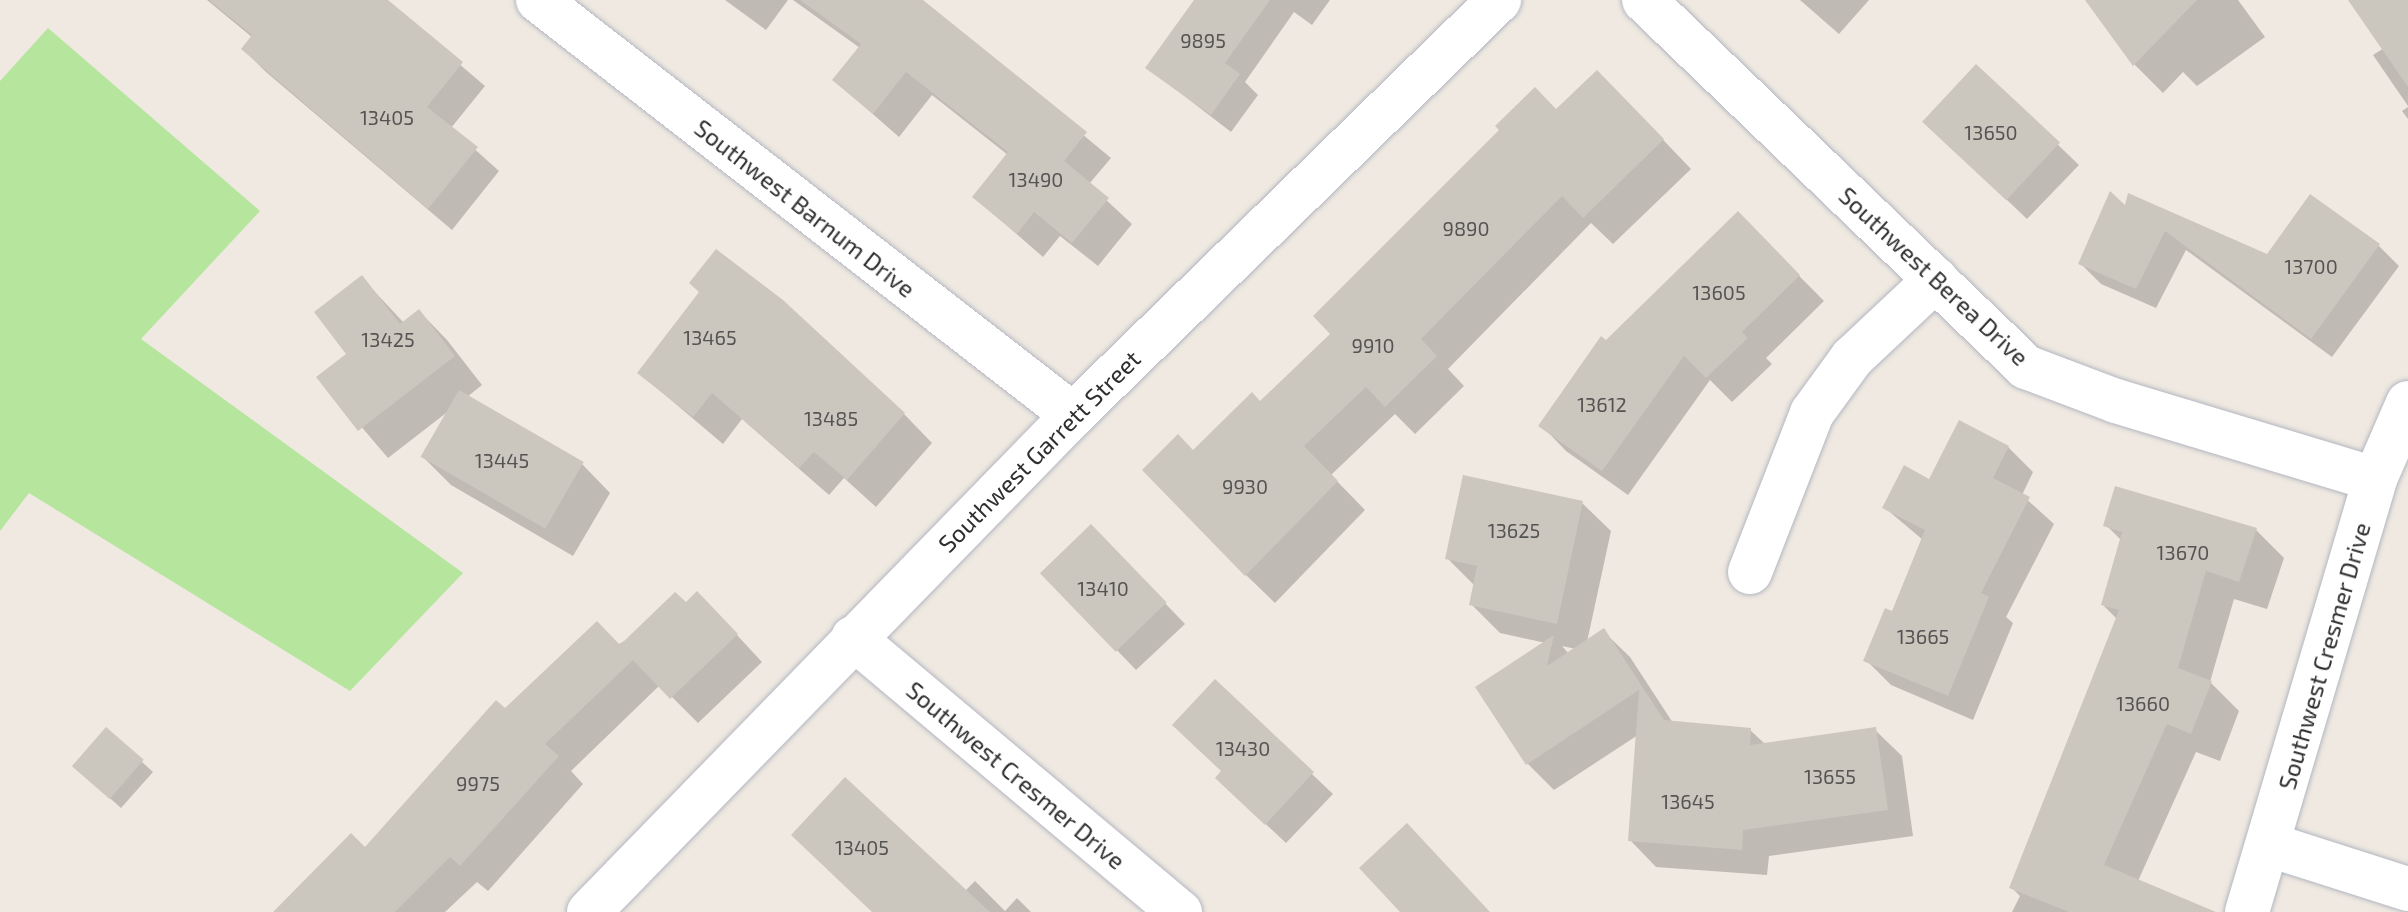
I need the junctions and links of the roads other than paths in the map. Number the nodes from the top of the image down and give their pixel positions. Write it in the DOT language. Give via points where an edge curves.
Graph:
graph roads {
  1 [pos="538,0"];
  2 [pos="1499,0"];
  3 [pos="1644,0"];
  4 [pos="1936,279"];
  5 [pos="2408,403"];
  6 [pos="1073,415"];
  7 [pos="2375,479"];
  8 [pos="1750,572"];
  9 [pos="853,638"];
  10 [pos="2270,845"];
  11 [pos="2408,889"];
  12 [pos="589,912"];
  13 [pos="1180,912"];
  14 [pos="2247,912"];
  1 -- 6 [label="street, Southwest Barnum Drive"];
  2 -- 6 [label="street, Southwest Garrett Street"];
  3 -- 4 [label="street, Southwest Berea Drive"];
  4 -- 7 [label="street, Southwest Berea Drive" via="2026,367 2116,401"];
  4 -- 8 [label="street" via="1852,358 1812,413"];
  5 -- 7 [label="street, Southwest Cresmer Drive"];
  6 -- 9 [label="street, Southwest Garrett Street"];
  7 -- 10 [label="street, Southwest Cresmer Drive"];
  9 -- 12 [label="street, Southwest Garrett Street"];
  9 -- 13 [label="street, Southwest Cresmer Drive"];
  10 -- 11 [label="street"];
  10 -- 14 [label="street, Southwest Cresmer Drive"];
}
